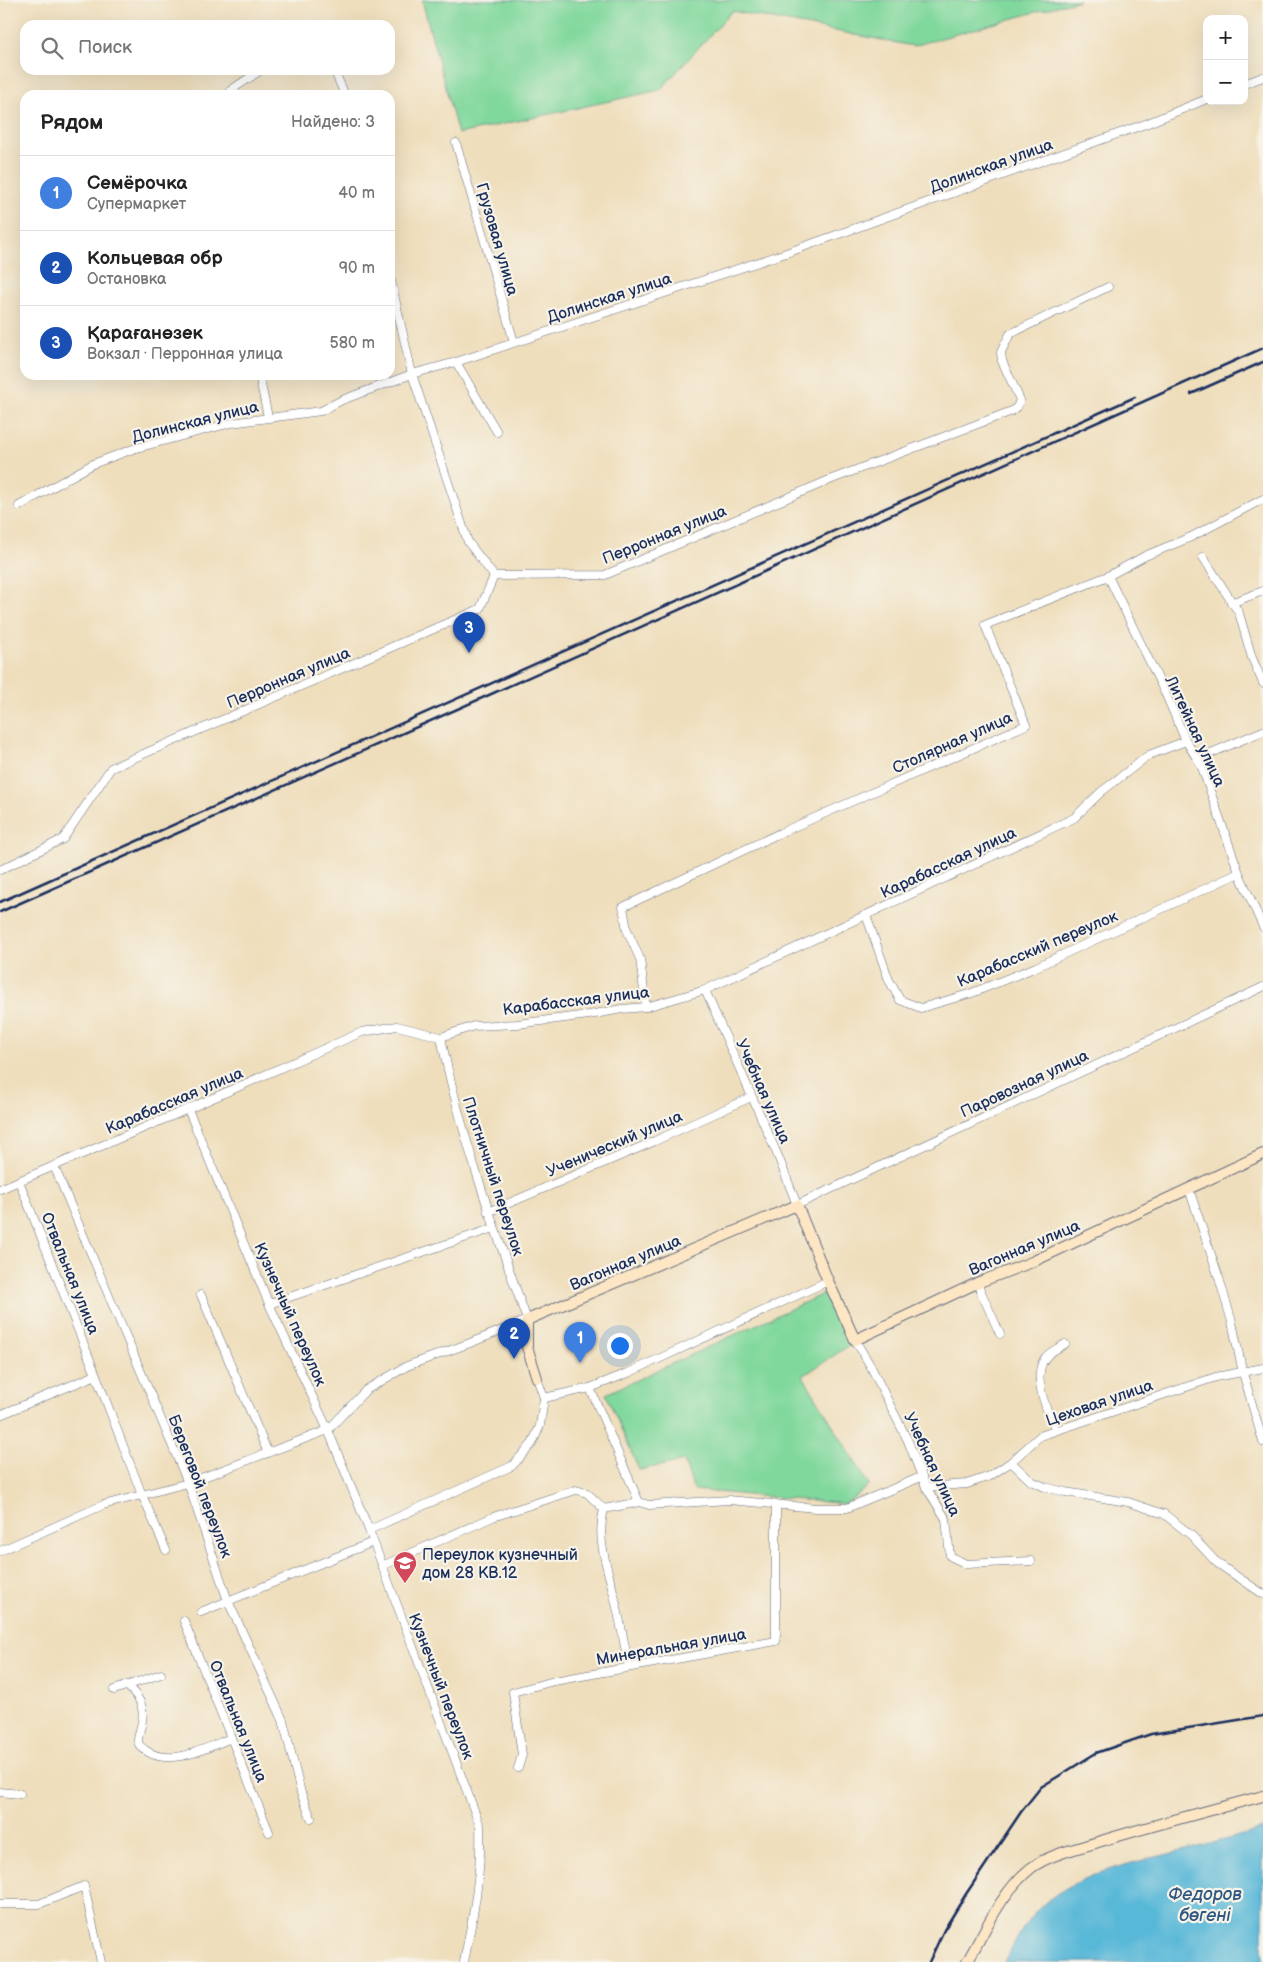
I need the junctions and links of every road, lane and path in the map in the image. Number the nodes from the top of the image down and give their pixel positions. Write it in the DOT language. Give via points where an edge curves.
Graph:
graph roads {
  1 [pos="254,75"];
  2 [pos="336,75"];
  3 [pos="1263,77"];
  4 [pos="1248,83"];
  5 [pos="231,90"];
  6 [pos="343,90"];
  7 [pos="1203,101"];
  8 [pos="456,143"];
  9 [pos="1108,287"];
  10 [pos="395,298"];
  11 [pos="514,342"];
  12 [pos="456,362"];
  13 [pos="412,374"];
  14 [pos="260,380"];
  15 [pos="268,417"];
  16 [pos="497,432"];
  17 [pos="1263,499"];
  18 [pos="19,506"];
  19 [pos="1203,557"];
  20 [pos="494,576"];
  21 [pos="1108,576"];
  22 [pos="1263,591"];
  23 [pos="1231,603"];
  24 [pos="1263,683"];
  25 [pos="1263,731"];
  26 [pos="1186,741"];
  27 [pos="1197,759"];
  28 [pos="0,870"];
  29 [pos="1239,873"];
  30 [pos="866,915"];
  31 [pos="1263,928"];
  32 [pos="1263,987"];
  33 [pos="705,990"];
  34 [pos="646,1008"];
  35 [pos="441,1037"];
  36 [pos="751,1097"];
  37 [pos="188,1109"];
  38 [pos="1263,1154"];
  39 [pos="54,1166"];
  40 [pos="19,1181"];
  41 [pos="0,1189"];
  42 [pos="1189,1189"];
  43 [pos="797,1205"];
  44 [pos="488,1212"];
  45 [pos="494,1228"];
  46 [pos="828,1281"];
  47 [pos="977,1283"];
  48 [pos="201,1295"];
  49 [pos="269,1304"];
  50 [pos="527,1320"];
  51 [pos="1000,1334"];
  52 [pos="856,1340"];
  53 [pos="1065,1344"];
  54 [pos="1263,1368"];
  55 [pos="1243,1372"];
  56 [pos="96,1375"];
  57 [pos="537,1378"];
  58 [pos="590,1388"];
  59 [pos="544,1398"];
  60 [pos="0,1415"];
  61 [pos="328,1430"];
  62 [pos="1056,1430"];
  63 [pos="1263,1442"];
  64 [pos="268,1453"];
  65 [pos="1011,1462"];
  66 [pos="921,1477"];
  67 [pos="188,1483"];
  68 [pos="926,1487"];
  69 [pos="142,1495"];
  70 [pos="639,1502"];
  71 [pos="776,1504"];
  72 [pos="604,1509"];
  73 [pos="369,1530"];
  74 [pos="373,1542"];
  75 [pos="166,1550"];
  76 [pos="0,1551"];
  77 [pos="1031,1561"];
  78 [pos="382,1566"];
  79 [pos="1263,1594"];
  80 [pos="228,1601"];
  81 [pos="201,1612"];
  82 [pos="184,1621"];
  83 [pos="629,1667"];
  84 [pos="161,1674"];
  85 [pos="126,1685"];
  86 [pos="114,1690"];
  87 [pos="230,1738"];
  88 [pos="518,1768"];
  89 [pos="0,1792"];
  90 [pos="20,1794"];
  91 [pos="1263,1796"];
  92 [pos="311,1818"];
  93 [pos="269,1832"];
  94 [pos="0,1904"];
  95 [pos="101,1962"];
  96 [pos="464,1962"];
  97 [pos="967,1962"];
  1 -- 5 [label="street"];
  2 -- 6 [label="street"];
  3 -- 4 [label="street"];
  7 -- 11 [label="street, Долинская улица" via="789,252"];
  8 -- 11 [label="street, Грузовая улица"];
  9 -- 20 [label="street, Перронная улица" via="1010,334 1001,352 1020,400 1012,411 832,479 605,575"];
  10 -- 13 [label="street"];
  11 -- 12 [label="street, Долинская улица"];
  12 -- 13 [label="street, Долинская улица"];
  12 -- 16 [label="street"];
  13 -- 15 [label="street, Долинская улица" via="321,411"];
  13 -- 20 [label="street" via="468,542"];
  14 -- 15 [label="street"];
  15 -- 18 [label="street, Долинская улица" via="231,423 134,449 93,464"];
  17 -- 21 [label="street, Столярная улица"];
  19 -- 23 [label="street"];
  20 -- 28 [label="street, Перронная улица" via="480,609 112,768 63,839"];
  21 -- 26 [label="street, Литейная улица"];
  21 -- 34 [label="street, Столярная улица" via="985,625 1026,725 789,829 623,907 627,930 640,959"];
  22 -- 23 [label="street"];
  23 -- 24 [label="street" via="1239,613"];
  25 -- 27 [label="street"];
  26 -- 27 [label="street, Литейная улица"];
  26 -- 30 [label="street, Карабасская улица" via="1149,755 1101,792 1074,818"];
  27 -- 29 [label="street, Литейная улица"];
  29 -- 30 [label="street, Карабасский переулок" via="1036,967 972,993 921,1008 900,1000 889,980"];
  29 -- 31 [label="street, Литейная улица"];
  30 -- 33 [label="street, Карабасская улица"];
  32 -- 43 [label="street, Паровозная улица"];
  33 -- 34 [label="street, Карабасская улица"];
  33 -- 36 [label="street, Учебная улица"];
  34 -- 35 [label="street, Карабасская улица" via="474,1026"];
  35 -- 37 [label="street, Карабасская улица" via="397,1026 362,1032"];
  35 -- 44 [label="street, Плотничный переулок" via="448,1076"];
  36 -- 43 [label="street, Учебная улица"];
  36 -- 44 [label="street, Ученический улица"];
  37 -- 39 [label="street, Карабасская улица"];
  37 -- 49 [label="street, Кузнечный переулок"];
  38 -- 42 [label="street, Вагонная улица"];
  39 -- 40 [label="street, Карабасская улица"];
  39 -- 67 [label="street, Береговой переулок"];
  40 -- 41 [label="street, Карабасская улица"];
  40 -- 56 [label="street, Отвальная улица"];
  42 -- 47 [label="street, Вагонная улица" via="1032,1262"];
  42 -- 55 [label="street" via="1220,1278"];
  43 -- 46 [label="street"];
  43 -- 50 [label="street, Вагонная улица"];
  44 -- 45 [label="street, Плотничный переулок"];
  45 -- 49 [label="street"];
  45 -- 50 [label="street, Плотничный переулок"];
  46 -- 52 [label="street"];
  46 -- 58 [label="street"];
  47 -- 51 [label="street"];
  47 -- 52 [label="street, Вагонная улица"];
  48 -- 64 [label="street"];
  49 -- 61 [label="street, Кузнечный переулок"];
  50 -- 57 [label="street" via="526,1346"];
  50 -- 61 [label="street" via="407,1366 366,1390"];
  52 -- 66 [label="street, Учебная улица" via="908,1441"];
  53 -- 62 [label="street" via="1046,1357 1040,1370 1043,1402"];
  54 -- 55 [label="street, Цеховая улица"];
  55 -- 62 [label="street, Цеховая улица" via="1216,1377"];
  55 -- 63 [label="street"];
  56 -- 60 [label="street"];
  56 -- 69 [label="street, Отвальная улица"];
  57 -- 59 [label="street"];
  58 -- 59 [label="street"];
  58 -- 70 [label="street"];
  59 -- 73 [label="street" via="540,1426 532,1444 512,1466"];
  61 -- 64 [label="street"];
  61 -- 73 [label="street, Кузнечный переулок"];
  62 -- 65 [label="street, Цеховая улица" via="1040,1436"];
  64 -- 67 [label="street"];
  65 -- 68 [label="street, Цеховая улица" via="990,1476 967,1484"];
  65 -- 79 [label="street" via="1031,1481 1045,1487 1128,1502 1164,1514 1191,1535 1218,1563"];
  66 -- 68 [label="street, Учебная улица"];
  66 -- 71 [label="street" via="847,1508"];
  67 -- 69 [label="street"];
  67 -- 80 [label="street, Береговой переулок"];
  68 -- 77 [label="street, Учебная улица" via="946,1519 950,1556 966,1564"];
  69 -- 75 [label="street, Отвальная улица"];
  69 -- 76 [label="street" via="103,1506"];
  70 -- 71 [label="street" via="649,1506 729,1500"];
  70 -- 72 [label="street"];
  71 -- 83 [label="street, Минеральная улица" via="776,1641"];
  72 -- 78 [label="street" via="587,1493 576,1490 493,1517"];
  72 -- 83 [label="street" via="600,1535 602,1548"];
  73 -- 74 [label="street, Кузнечный переулок"];
  74 -- 78 [label="street, Кузнечный переулок"];
  74 -- 80 [label="street"];
  78 -- 96 [label="street, Кузнечный переулок" via="480,1826 476,1902"];
  80 -- 81 [label="street"];
  80 -- 92 [label="street, Береговой переулок" via="282,1720"];
  82 -- 87 [label="street, Отвальная улица"];
  83 -- 88 [label="street, Минеральная улица" via="513,1692 522,1756"];
  84 -- 85 [label="street"];
  85 -- 86 [label="street"];
  85 -- 87 [label="street" via="140,1699 143,1716 138,1740 149,1753 168,1757 193,1753"];
  87 -- 93 [label="street, Отвальная улица"];
  89 -- 90 [label="street"];
  91 -- 97 [label="street" via="1146,1827 1054,1856 1031,1868 995,1912"];
  94 -- 95 [label="street" via="39,1904 84,1886"];
}
